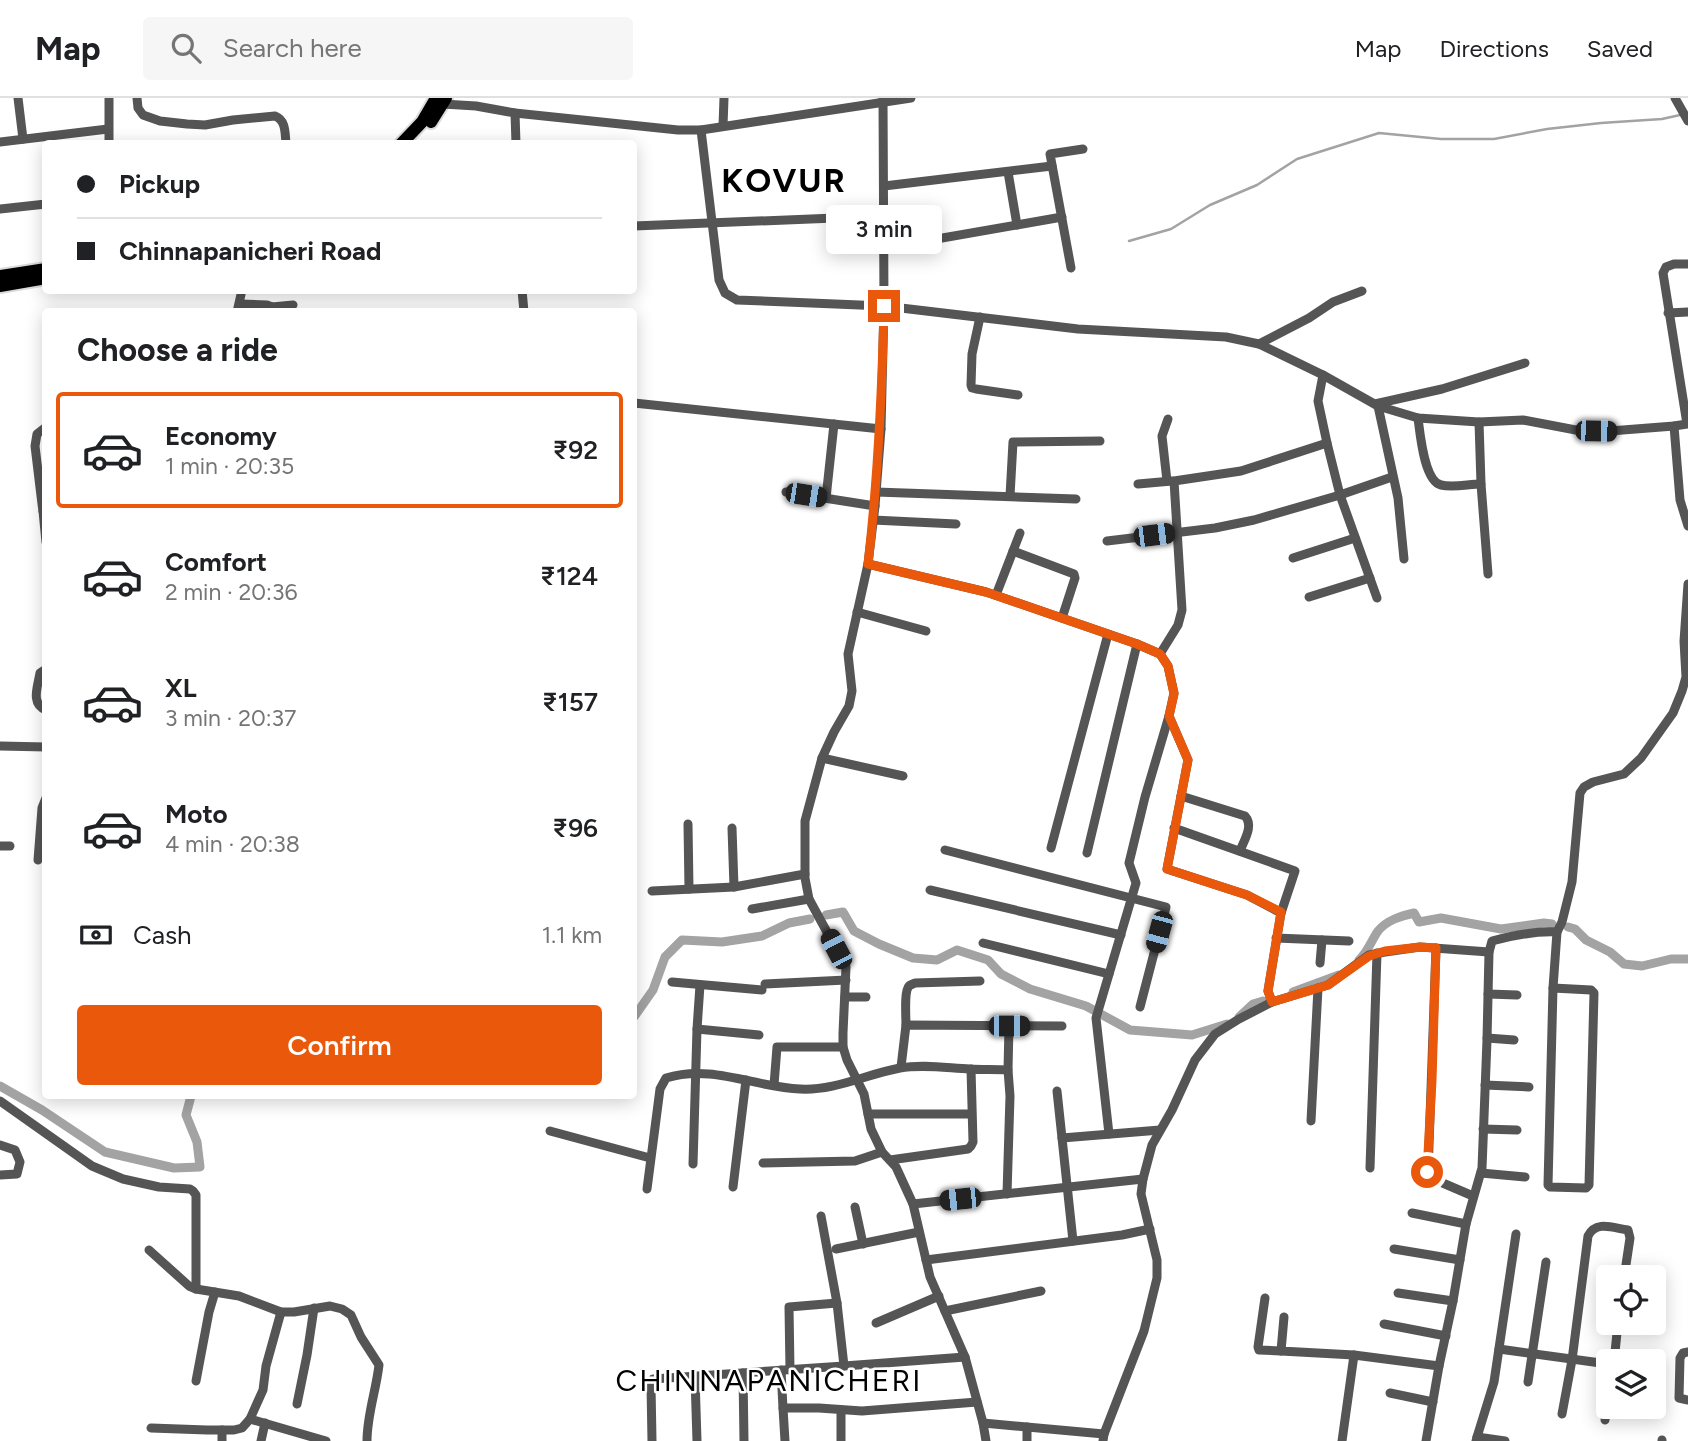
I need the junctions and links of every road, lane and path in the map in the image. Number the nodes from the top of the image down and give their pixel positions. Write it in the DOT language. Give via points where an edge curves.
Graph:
graph roads {
  1 [pos="18,98"];
  2 [pos="109,98"];
  3 [pos="137,98"];
  4 [pos="724,98"];
  5 [pos="911,98"];
  6 [pos="1675,98"];
  7 [pos="440,100"];
  8 [pos="883,100"];
  9 [pos="515,113"];
  10 [pos="1688,121"];
  11 [pos="723,126"];
  12 [pos="108,129"];
  13 [pos="701,130"];
  14 [pos="23,139"];
  15 [pos="109,140"];
  16 [pos="285,140"];
  17 [pos="405,140"];
  18 [pos="416,140"];
  19 [pos="516,140"];
  20 [pos="0,142"];
  21 [pos="1083,149"];
  22 [pos="1052,166"];
  23 [pos="1008,172"];
  24 [pos="884,186"];
  25 [pos="42,204"];
  26 [pos="0,209"];
  27 [pos="935,210"];
  28 [pos="884,216"];
  29 [pos="1062,217"];
  30 [pos="712,223"];
  31 [pos="1017,225"];
  32 [pos="637,226"];
  33 [pos="885,248"];
  34 [pos="1688,264"];
  35 [pos="1071,268"];
  36 [pos="42,270"];
  37 [pos="0,276"];
  38 [pos="42,279"];
  39 [pos="0,286"];
  40 [pos="1362,291"];
  41 [pos="293,305"];
  42 [pos="884,306"];
  43 [pos="238,308"];
  44 [pos="271,308"];
  45 [pos="277,308"];
  46 [pos="1688,312"];
  47 [pos="1668,313"];
  48 [pos="981,317"];
  49 [pos="1259,344"];
  50 [pos="1525,363"];
  51 [pos="1683,365"];
  52 [pos="1323,375"];
  53 [pos="1018,395"];
  54 [pos="637,403"];
  55 [pos="1376,405"];
  56 [pos="1418,418"];
  57 [pos="1168,419"];
  58 [pos="1479,422"];
  59 [pos="834,424"];
  60 [pos="1687,424"];
  61 [pos="1674,426"];
  62 [pos="880,429"];
  63 [pos="42,431"];
  64 [pos="1100,441"];
  65 [pos="1327,443"];
  66 [pos="42,467"];
  67 [pos="1392,477"];
  68 [pos="1170,481"];
  69 [pos="1138,484"];
  70 [pos="1481,484"];
  71 [pos="786,492"];
  72 [pos="876,492"];
  73 [pos="1340,495"];
  74 [pos="1010,496"];
  75 [pos="826,498"];
  76 [pos="1076,499"];
  77 [pos="875,506"];
  78 [pos="873,520"];
  79 [pos="956,524"];
  80 [pos="1688,526"];
  81 [pos="1177,532"];
  82 [pos="1020,533"];
  83 [pos="1355,538"];
  84 [pos="1107,541"];
  85 [pos="1013,551"];
  86 [pos="1293,558"];
  87 [pos="1404,559"];
  88 [pos="868,564"];
  89 [pos="1488,573"];
  90 [pos="1370,578"];
  91 [pos="1688,584"];
  92 [pos="996,595"];
  93 [pos="1309,597"];
  94 [pos="1377,598"];
  95 [pos="857,612"];
  96 [pos="1062,618"];
  97 [pos="926,631"];
  98 [pos="1108,634"];
  99 [pos="1137,644"];
  100 [pos="1160,654"];
  101 [pos="42,672"];
  102 [pos="42,709"];
  103 [pos="1169,716"];
  104 [pos="0,746"];
  105 [pos="42,747"];
  106 [pos="822,758"];
  107 [pos="903,776"];
  108 [pos="1181,796"];
  109 [pos="42,808"];
  110 [pos="688,824"];
  111 [pos="732,828"];
  112 [pos="1174,828"];
  113 [pos="0,846"];
  114 [pos="10,846"];
  115 [pos="1051,848"];
  116 [pos="945,850"];
  117 [pos="1240,851"];
  118 [pos="1087,853"];
  119 [pos="38,860"];
  120 [pos="805,874"];
  121 [pos="734,887"];
  122 [pos="689,889"];
  123 [pos="930,890"];
  124 [pos="652,891"];
  125 [pos="1132,897"];
  126 [pos="809,899"];
  127 [pos="752,909"];
  128 [pos="1281,912"];
  129 [pos="1557,932"];
  130 [pos="1121,935"];
  131 [pos="1276,938"];
  132 [pos="1322,940"];
  133 [pos="1349,941"];
  134 [pos="983,943"];
  135 [pos="1436,948"];
  136 [pos="1489,952"];
  137 [pos="1377,953"];
  138 [pos="1320,964"];
  139 [pos="1109,974"];
  140 [pos="846,980"];
  141 [pos="979,981"];
  142 [pos="672,982"];
  143 [pos="700,985"];
  144 [pos="1318,988"];
  145 [pos="1553,988"];
  146 [pos="1488,994"];
  147 [pos="1517,995"];
  148 [pos="845,997"];
  149 [pos="866,997"];
  150 [pos="1272,1002"];
  151 [pos="1140,1007"];
  152 [pos="906,1025"];
  153 [pos="1009,1026"];
  154 [pos="1062,1026"];
  155 [pos="697,1029"];
  156 [pos="759,1035"];
  157 [pos="1488,1038"];
  158 [pos="1514,1040"];
  159 [pos="843,1046"];
  160 [pos="901,1067"];
  161 [pos="971,1069"];
  162 [pos="1008,1070"];
  163 [pos="696,1073"];
  164 [pos="746,1080"];
  165 [pos="857,1080"];
  166 [pos="774,1085"];
  167 [pos="1485,1085"];
  168 [pos="1529,1087"];
  169 [pos="1056,1091"];
  170 [pos="0,1101"];
  171 [pos="868,1114"];
  172 [pos="971,1114"];
  173 [pos="1311,1121"];
  174 [pos="1483,1129"];
  175 [pos="1160,1130"];
  176 [pos="1517,1130"];
  177 [pos="550,1131"];
  178 [pos="1109,1134"];
  179 [pos="1062,1138"];
  180 [pos="0,1145"];
  181 [pos="882,1152"];
  182 [pos="650,1158"];
  183 [pos="890,1160"];
  184 [pos="763,1163"];
  185 [pos="693,1164"];
  186 [pos="1370,1168"];
  187 [pos="1481,1173"];
  188 [pos="0,1175"];
  189 [pos="1525,1177"];
  190 [pos="1143,1179"];
  191 [pos="733,1187"];
  192 [pos="1068,1187"];
  193 [pos="647,1189"];
  194 [pos="1007,1194"];
  195 [pos="1472,1196"];
  196 [pos="913,1204"];
  197 [pos="855,1207"];
  198 [pos="1412,1213"];
  199 [pos="821,1216"];
  200 [pos="1466,1224"];
  201 [pos="1150,1229"];
  202 [pos="919,1232"];
  203 [pos="1517,1234"];
  204 [pos="1073,1241"];
  205 [pos="863,1244"];
  206 [pos="1394,1249"];
  207 [pos="149,1250"];
  208 [pos="836,1250"];
  209 [pos="926,1260"];
  210 [pos="1460,1260"];
  211 [pos="1546,1262"];
  212 [pos="1625,1265"];
  213 [pos="196,1289"];
  214 [pos="1041,1291"];
  215 [pos="215,1292"];
  216 [pos="1398,1293"];
  217 [pos="939,1297"];
  218 [pos="1265,1298"];
  219 [pos="1453,1301"];
  220 [pos="836,1303"];
  221 [pos="314,1308"];
  222 [pos="945,1311"];
  223 [pos="281,1312"];
  224 [pos="1284,1317"];
  225 [pos="876,1323"];
  226 [pos="1384,1324"];
  227 [pos="1446,1336"];
  228 [pos="1499,1349"];
  229 [pos="1281,1351"];
  230 [pos="1688,1352"];
  231 [pos="1532,1354"];
  232 [pos="1354,1355"];
  233 [pos="965,1357"];
  234 [pos="1572,1360"];
  235 [pos="1596,1363"];
  236 [pos="844,1366"];
  237 [pos="1439,1366"];
  238 [pos="785,1370"];
  239 [pos="743,1373"];
  240 [pos="695,1377"];
  241 [pos="196,1381"];
  242 [pos="1528,1382"];
  243 [pos="1390,1393"];
  244 [pos="1688,1400"];
  245 [pos="977,1402"];
  246 [pos="1433,1402"];
  247 [pos="297,1404"];
  248 [pos="783,1408"];
  249 [pos="841,1410"];
  250 [pos="1562,1414"];
  251 [pos="250,1419"];
  252 [pos="265,1423"];
  253 [pos="983,1423"];
  254 [pos="1027,1427"];
  255 [pos="151,1428"];
  256 [pos="222,1430"];
  257 [pos="1104,1437"];
  258 [pos="1477,1439"];
  259 [pos="222,1441"];
  260 [pos="261,1441"];
  261 [pos="326,1441"];
  262 [pos="367,1441"];
  263 [pos="652,1441"];
  264 [pos="697,1441"];
  265 [pos="744,1441"];
  266 [pos="785,1441"];
  267 [pos="841,1441"];
  268 [pos="985,1441"];
  269 [pos="1027,1441"];
  270 [pos="1342,1441"];
  271 [pos="1426,1441"];
  272 [pos="1505,1441"];
  1 -- 14 [label="street"];
  2 -- 12 [label="street"];
  3 -- 16 [label="street" via="146,118 187,124 275,116 283,122"];
  4 -- 11 [label="street"];
  5 -- 8 [label="street"];
  6 -- 10 [label="street"];
  7 -- 9 [label="street"];
  7 -- 17 [label="main road"];
  7 -- 18 [label="main road" via="428,127"];
  8 -- 11 [label="street"];
  8 -- 24 [label="street"];
  9 -- 13 [label="street"];
  9 -- 19 [label="street"];
  11 -- 13 [label="street"];
  12 -- 14 [label="street"];
  12 -- 15 [label="street"];
  13 -- 30 [label="street"];
  14 -- 20 [label="street"];
  21 -- 22 [label="street" via="1050,154"];
  22 -- 23 [label="street"];
  22 -- 29 [label="street"];
  23 -- 24 [label="street"];
  23 -- 31 [label="street"];
  24 -- 28 [label="street"];
  25 -- 26 [label="street"];
  27 -- 28 [label="street"];
  28 -- 30 [label="street"];
  28 -- 33 [label="street"];
  29 -- 31 [label="street"];
  29 -- 35 [label="street"];
  30 -- 32 [label="street"];
  30 -- 42 [label="street" via="719,280 724,293 737,300"];
  31 -- 33 [label="street"];
  33 -- 42 [label="street"];
  34 -- 47 [label="street" via="1666,267 1663,274"];
  36 -- 37 [label="main road"];
  38 -- 39 [label="main road"];
  40 -- 49 [label="street"];
  41 -- 45 [label="street"];
  42 -- 48 [label="street"];
  42 -- 62 [label="street"];
  43 -- 44 [label="street"];
  46 -- 47 [label="street"];
  47 -- 51 [label="street"];
  48 -- 49 [label="street" via="1079,329 1226,337"];
  48 -- 53 [label="street" via="972,354 972,388"];
  49 -- 52 [label="street"];
  50 -- 55 [label="street"];
  51 -- 60 [label="street"];
  52 -- 55 [label="street"];
  52 -- 65 [label="street" via="1318,401"];
  54 -- 59 [label="street"];
  55 -- 56 [label="street"];
  55 -- 67 [label="street"];
  56 -- 58 [label="street"];
  56 -- 70 [label="street" via="1433,481 1445,486"];
  57 -- 68 [label="street" via="1161,436"];
  58 -- 61 [label="street" via="1523,420 1581,431"];
  58 -- 70 [label="street"];
  59 -- 62 [label="street"];
  59 -- 75 [label="street"];
  60 -- 61 [label="street"];
  61 -- 80 [label="street" via="1680,499"];
  62 -- 72 [label="street"];
  63 -- 66 [label="street" via="35,446"];
  64 -- 74 [label="street" via="1013,442"];
  65 -- 68 [label="street" via="1241,471"];
  65 -- 73 [label="street"];
  67 -- 73 [label="street"];
  67 -- 87 [label="street"];
  68 -- 69 [label="street"];
  68 -- 81 [label="street"];
  70 -- 89 [label="street"];
  71 -- 75 [label="street"];
  72 -- 74 [label="street"];
  72 -- 77 [label="street"];
  73 -- 81 [label="street" via="1254,520"];
  73 -- 83 [label="street"];
  74 -- 76 [label="street"];
  75 -- 77 [label="street"];
  77 -- 78 [label="street"];
  78 -- 79 [label="street"];
  78 -- 88 [label="street"];
  81 -- 84 [label="street"];
  81 -- 100 [label="street" via="1181,619"];
  82 -- 85 [label="street"];
  83 -- 86 [label="street"];
  83 -- 90 [label="street"];
  85 -- 92 [label="street"];
  85 -- 96 [label="street" via="1074,574"];
  88 -- 92 [label="street"];
  88 -- 95 [label="street"];
  90 -- 93 [label="street"];
  90 -- 94 [label="street"];
  91 -- 129 [label="street" via="1682,691 1641,758 1624,774 1593,782 1580,793 1572,882"];
  92 -- 96 [label="street"];
  95 -- 97 [label="street"];
  95 -- 106 [label="street" via="848,654 849,706"];
  96 -- 98 [label="street"];
  98 -- 99 [label="street"];
  98 -- 115 [label="street"];
  99 -- 100 [label="street"];
  99 -- 118 [label="street"];
  100 -- 103 [label="street" via="1168,666 1174,694"];
  101 -- 102 [label="street" via="36,695"];
  103 -- 108 [label="street" via="1188,760"];
  103 -- 125 [label="street" via="1129,863 1136,883"];
  104 -- 105 [label="street"];
  106 -- 107 [label="street"];
  106 -- 120 [label="street" via="805,821"];
  108 -- 112 [label="street"];
  108 -- 117 [label="street" via="1248,819"];
  109 -- 119 [label="street"];
  110 -- 122 [label="street"];
  111 -- 121 [label="street"];
  112 -- 117 [label="street"];
  112 -- 128 [label="street" via="1167,869 1247,895"];
  113 -- 114 [label="street"];
  116 -- 125 [label="street"];
  117 -- 128 [label="street" via="1295,871"];
  120 -- 121 [label="street"];
  120 -- 126 [label="street"];
  121 -- 122 [label="street"];
  122 -- 124 [label="street"];
  123 -- 130 [label="street"];
  125 -- 130 [label="street"];
  125 -- 151 [label="street" via="1166,907"];
  126 -- 127 [label="street"];
  126 -- 140 [label="street" via="846,967"];
  128 -- 131 [label="street"];
  129 -- 136 [label="street" via="1492,941"];
  129 -- 145 [label="street"];
  130 -- 139 [label="street"];
  131 -- 132 [label="street"];
  131 -- 150 [label="street" via="1268,991"];
  132 -- 133 [label="street"];
  132 -- 138 [label="street"];
  134 -- 139 [label="street"];
  135 -- 136 [label="street"];
  135 -- 137 [label="street"];
  135 -- 195 [label="street" via="1427,1172"];
  136 -- 146 [label="street"];
  137 -- 144 [label="street"];
  137 -- 186 [label="street"];
  139 -- 178 [label="street" via="1096,1018"];
  140 -- 143 [label="street" via="764,987"];
  140 -- 148 [label="street"];
  141 -- 152 [label="street" via="910,985"];
  142 -- 143 [label="street"];
  143 -- 155 [label="street"];
  144 -- 150 [label="street"];
  144 -- 173 [label="street"];
  145 -- 145 [label="street" via="1594,993 1586,1188 1548,1185"];
  146 -- 147 [label="street"];
  146 -- 157 [label="street"];
  148 -- 149 [label="street"];
  148 -- 159 [label="street"];
  150 -- 175 [label="street" via="1215,1034 1195,1060"];
  152 -- 153 [label="street"];
  152 -- 160 [label="street"];
  153 -- 154 [label="street"];
  153 -- 162 [label="street"];
  155 -- 156 [label="street"];
  155 -- 163 [label="street"];
  157 -- 158 [label="street"];
  157 -- 167 [label="street"];
  159 -- 165 [label="street"];
  159 -- 166 [label="street" via="777,1047"];
  160 -- 161 [label="street"];
  160 -- 165 [label="street"];
  161 -- 162 [label="street"];
  161 -- 172 [label="street"];
  162 -- 194 [label="street"];
  163 -- 164 [label="street"];
  163 -- 182 [label="street" via="677,1074 663,1083"];
  163 -- 185 [label="street"];
  164 -- 166 [label="street"];
  164 -- 191 [label="street"];
  165 -- 166 [label="street" via="818,1088"];
  165 -- 171 [label="street"];
  167 -- 168 [label="street"];
  167 -- 174 [label="street"];
  169 -- 179 [label="street"];
  170 -- 213 [label="street" via="92,1166 123,1179 193,1191"];
  171 -- 172 [label="street"];
  171 -- 181 [label="street"];
  172 -- 183 [label="street" via="973,1142 968,1149"];
  174 -- 176 [label="street"];
  174 -- 187 [label="street"];
  175 -- 178 [label="street"];
  175 -- 190 [label="street"];
  177 -- 182 [label="street"];
  178 -- 179 [label="street"];
  179 -- 192 [label="street"];
  180 -- 188 [label="street" via="15,1150 20,1162 17,1174"];
  181 -- 183 [label="street"];
  181 -- 184 [label="street" via="855,1161"];
  182 -- 193 [label="street"];
  183 -- 196 [label="street"];
  187 -- 189 [label="street"];
  187 -- 195 [label="street"];
  190 -- 192 [label="street"];
  190 -- 201 [label="street" via="1141,1194"];
  192 -- 194 [label="street"];
  192 -- 204 [label="street"];
  194 -- 196 [label="street"];
  195 -- 200 [label="street"];
  196 -- 202 [label="street"];
  197 -- 205 [label="street"];
  198 -- 200 [label="street"];
  199 -- 220 [label="street"];
  200 -- 210 [label="street"];
  201 -- 204 [label="street"];
  201 -- 257 [label="street" via="1157,1278 1144,1331"];
  202 -- 205 [label="street"];
  202 -- 209 [label="street"];
  203 -- 228 [label="street"];
  204 -- 209 [label="street"];
  205 -- 208 [label="street"];
  206 -- 210 [label="street"];
  207 -- 213 [label="street"];
  209 -- 217 [label="street"];
  210 -- 219 [label="street"];
  211 -- 231 [label="street"];
  212 -- 234 [label="street" via="1628,1230 1592,1229"];
  213 -- 215 [label="street"];
  214 -- 222 [label="street"];
  215 -- 223 [label="street"];
  215 -- 241 [label="street"];
  216 -- 219 [label="street"];
  217 -- 222 [label="street"];
  217 -- 225 [label="street"];
  218 -- 229 [label="street" via="1258,1347"];
  219 -- 227 [label="street"];
  220 -- 236 [label="street"];
  220 -- 238 [label="street" via="789,1307"];
  221 -- 223 [label="street"];
  221 -- 247 [label="street"];
  221 -- 262 [label="street" via="330,1306 351,1315 379,1365"];
  222 -- 233 [label="street"];
  223 -- 251 [label="street" via="263,1390"];
  224 -- 229 [label="street"];
  226 -- 227 [label="street"];
  227 -- 237 [label="street"];
  228 -- 231 [label="street"];
  228 -- 258 [label="street"];
  229 -- 232 [label="street"];
  230 -- 244 [label="street" via="1680,1358 1679,1398"];
  231 -- 234 [label="street"];
  231 -- 242 [label="street"];
  232 -- 237 [label="street"];
  232 -- 270 [label="street"];
  233 -- 236 [label="street"];
  233 -- 245 [label="street"];
  234 -- 235 [label="street"];
  234 -- 250 [label="street"];
  236 -- 238 [label="street"];
  237 -- 246 [label="street"];
  238 -- 239 [label="street"];
  238 -- 248 [label="street"];
  239 -- 240 [label="street"];
  239 -- 265 [label="street"];
  240 -- 263 [label="street" via="652,1381"];
  240 -- 264 [label="street"];
  243 -- 246 [label="street"];
  245 -- 249 [label="street"];
  245 -- 253 [label="street"];
  246 -- 271 [label="street"];
  248 -- 249 [label="street"];
  248 -- 266 [label="street"];
  249 -- 267 [label="street"];
  251 -- 252 [label="street"];
  251 -- 256 [label="street" via="242,1429"];
  252 -- 260 [label="street"];
  252 -- 261 [label="street"];
  253 -- 254 [label="street"];
  253 -- 268 [label="street"];
  254 -- 257 [label="street"];
  254 -- 269 [label="street"];
  255 -- 256 [label="street"];
  256 -- 259 [label="street"];
  258 -- 272 [label="street"];
}
